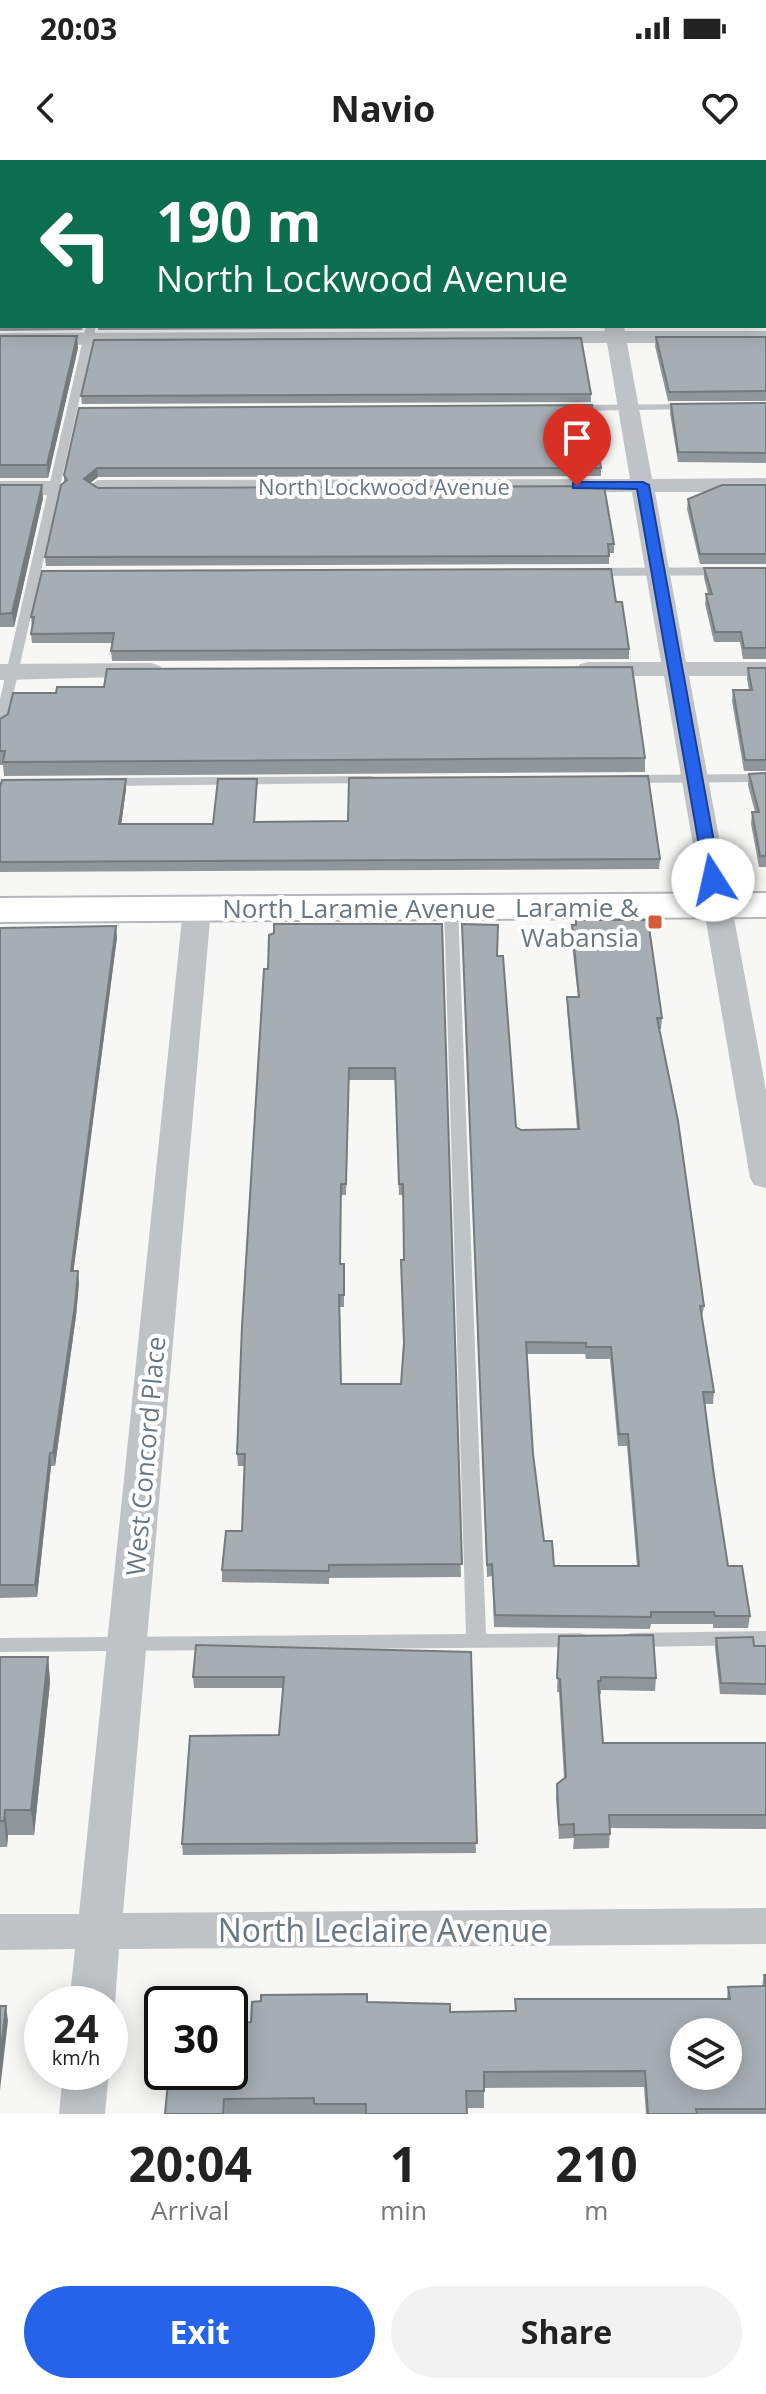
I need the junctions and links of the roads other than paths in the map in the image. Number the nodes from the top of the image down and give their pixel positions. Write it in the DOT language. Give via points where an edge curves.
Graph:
graph roads {
  1 [pos="615,332"];
  2 [pos="89,333"];
  3 [pos="766,337"];
  4 [pos="0,339"];
  5 [pos="629,407"];
  6 [pos="708,407"];
  7 [pos="566,408"];
  8 [pos="72,410"];
  9 [pos="88,410"];
  10 [pos="643,485"];
  11 [pos="766,485"];
  12 [pos="98,487"];
  13 [pos="0,488"];
  14 [pos="54,488"];
  15 [pos="658,571"];
  16 [pos="766,571"];
  17 [pos="575,572"];
  18 [pos="35,573"];
  19 [pos="51,573"];
  20 [pos="560,669"];
  21 [pos="676,669"];
  22 [pos="766,669"];
  23 [pos="169,671"];
  24 [pos="6,672"];
  25 [pos="0,727"];
  26 [pos="695,778"];
  27 [pos="766,778"];
  28 [pos="604,779"];
  29 [pos="381,780"];
  30 [pos="95,782"];
  31 [pos="718,905"];
  32 [pos="766,905"];
  33 [pos="451,907"];
  34 [pos="197,909"];
  35 [pos="0,910"];
  36 [pos="766,1178"];
  37 [pos="766,1638"];
  38 [pos="476,1641"];
  39 [pos="127,1644"];
  40 [pos="0,1645"];
  41 [pos="766,1926"];
  42 [pos="0,1932"];
  43 [pos="98,1932"];
  44 [pos="94,1986"];
  45 [pos="84,2090"];
  46 [pos="82,2114"];
  1 -- 2 [label="street"];
  1 -- 3 [label="street"];
  1 -- 5 [label="street"];
  2 -- 4 [label="street"];
  2 -- 8 [label="lane"];
  5 -- 6 [label="lane"];
  5 -- 7 [label="lane"];
  5 -- 10 [label="street"];
  8 -- 9 [label="lane"];
  8 -- 14 [label="lane"];
  10 -- 11 [label="street, North Lockwood Avenue"];
  10 -- 12 [label="street, North Lockwood Avenue"];
  10 -- 15 [label="street"];
  13 -- 14 [label="street"];
  14 -- 18 [label="lane"];
  15 -- 16 [label="lane"];
  15 -- 17 [label="lane"];
  15 -- 21 [label="street"];
  18 -- 19 [label="lane"];
  18 -- 24 [label="lane"];
  20 -- 21 [label="street"];
  21 -- 22 [label="street"];
  21 -- 26 [label="street"];
  23 -- 24 [label="street"];
  24 -- 25 [label="lane"];
  26 -- 27 [label="lane"];
  26 -- 28 [label="lane"];
  26 -- 31 [label="street"];
  29 -- 30 [label="lane"];
  31 -- 32 [label="street, North Laramie Avenue"];
  31 -- 33 [label="street, North Laramie Avenue"];
  31 -- 36 [label="street"];
  33 -- 34 [label="street, North Laramie Avenue"];
  33 -- 38 [label="lane"];
  34 -- 35 [label="street, North Laramie Avenue"];
  34 -- 39 [label="street, West Concord Place"];
  37 -- 38 [label="lane"];
  38 -- 39 [label="lane"];
  39 -- 40 [label="lane"];
  39 -- 43 [label="street, West Concord Place"];
  41 -- 43 [label="street, North Leclaire Avenue"];
  42 -- 43 [label="street, North Leclaire Avenue"];
  43 -- 44 [label="street, West Concord Place"];
  45 -- 46 [label="street"];
}
